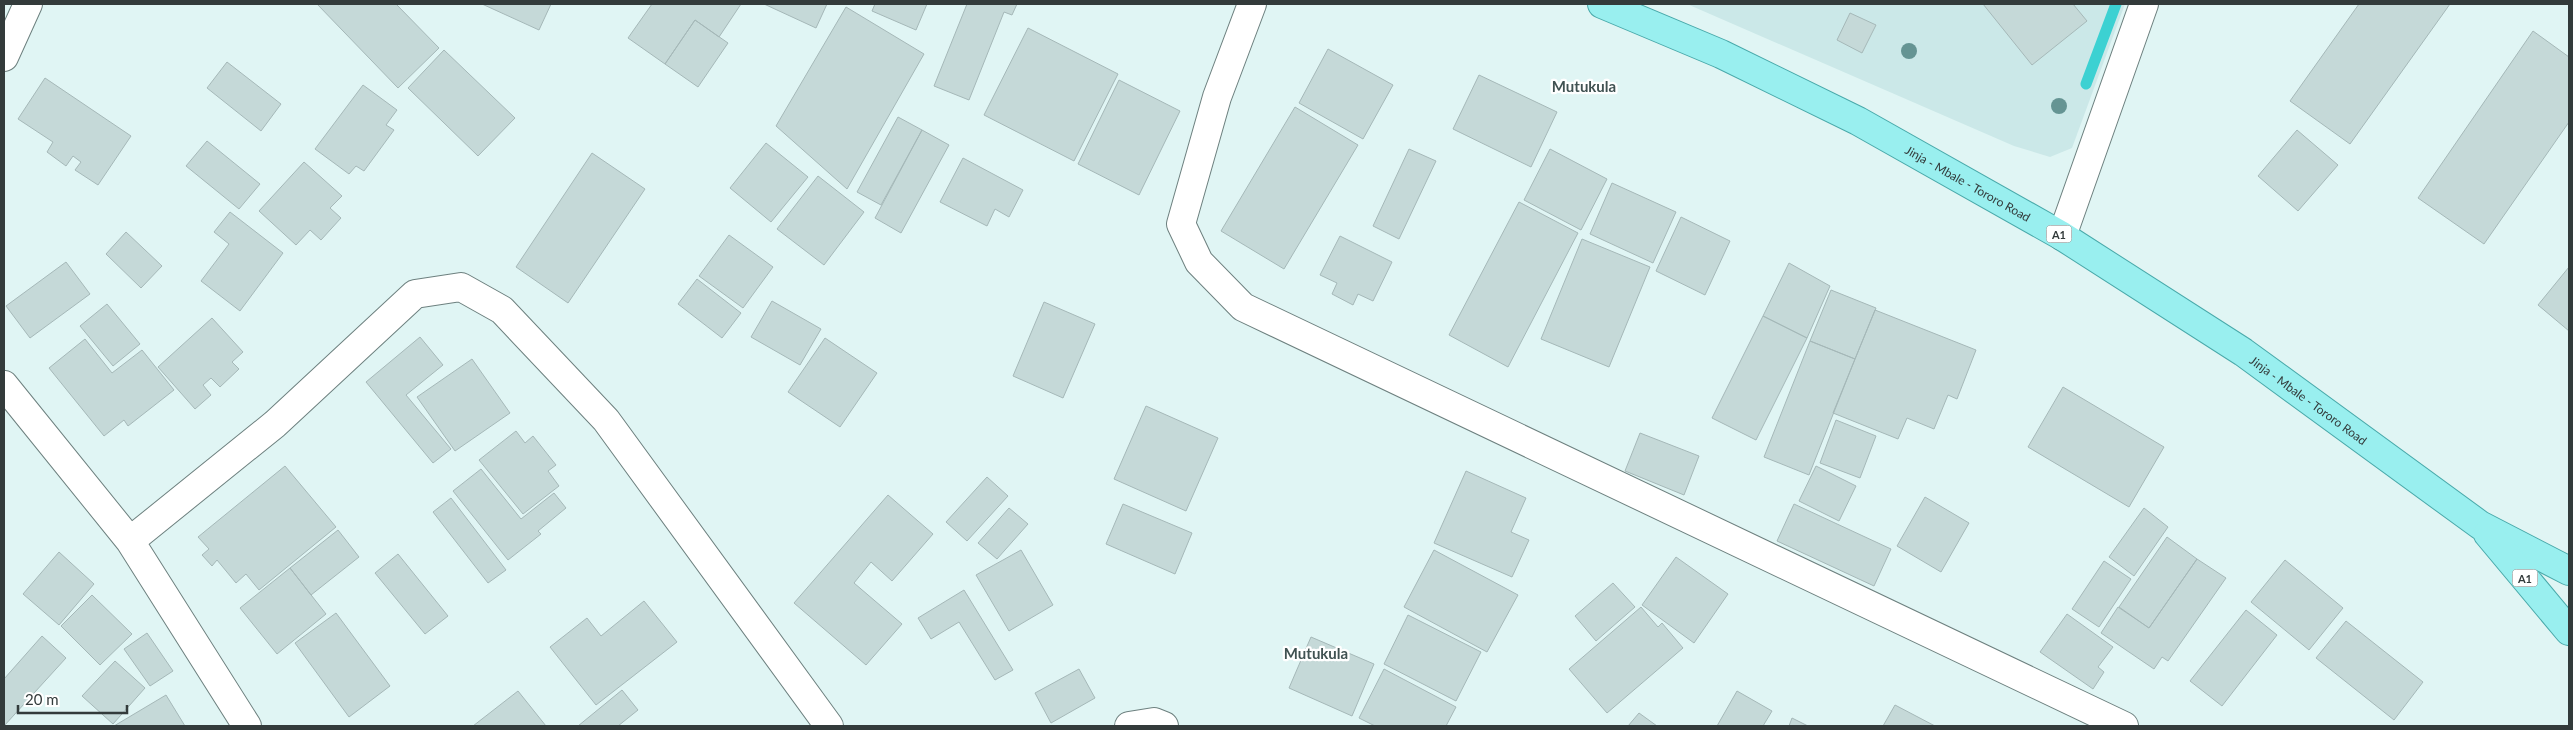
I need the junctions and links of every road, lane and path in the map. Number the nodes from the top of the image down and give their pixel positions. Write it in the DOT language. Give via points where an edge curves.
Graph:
graph roads {
  1 [pos="28,4"];
  2 [pos="1252,4"];
  3 [pos="1602,4"];
  4 [pos="2144,4"];
  5 [pos="4,57"];
  6 [pos="2062,236"];
  7 [pos="4,385"];
  8 [pos="2480,525"];
  9 [pos="130,541"];
  10 [pos="2569,571"];
  11 [pos="2569,630"];
  12 [pos="248,726"];
  13 [pos="829,726"];
  14 [pos="1129,726"];
  15 [pos="1164,726"];
  16 [pos="2124,726"];
  1 -- 5 [label="street"];
  2 -- 16 [label="street" via="1216,97 1181,224 1199,262 1242,307"];
  3 -- 6 [label="main road, Jinja - Mbale - Tororo Road / A1" via="1721,54 1858,121"];
  4 -- 6 [label="street"];
  6 -- 8 [label="main road, Jinja - Mbale - Tororo Road / A1" via="2243,352"];
  7 -- 9 [label="street"];
  8 -- 10 [label="main road, Jinja - Mbale - Tororo Road / A1"];
  8 -- 11 [label="main road, Jinja - Mbale - Tororo Road / A1"];
  9 -- 12 [label="street"];
  9 -- 13 [label="street" via="275,424 415,294 461,287 502,310 606,420"];
  14 -- 15 [label="street" via="1154,722"];
}
